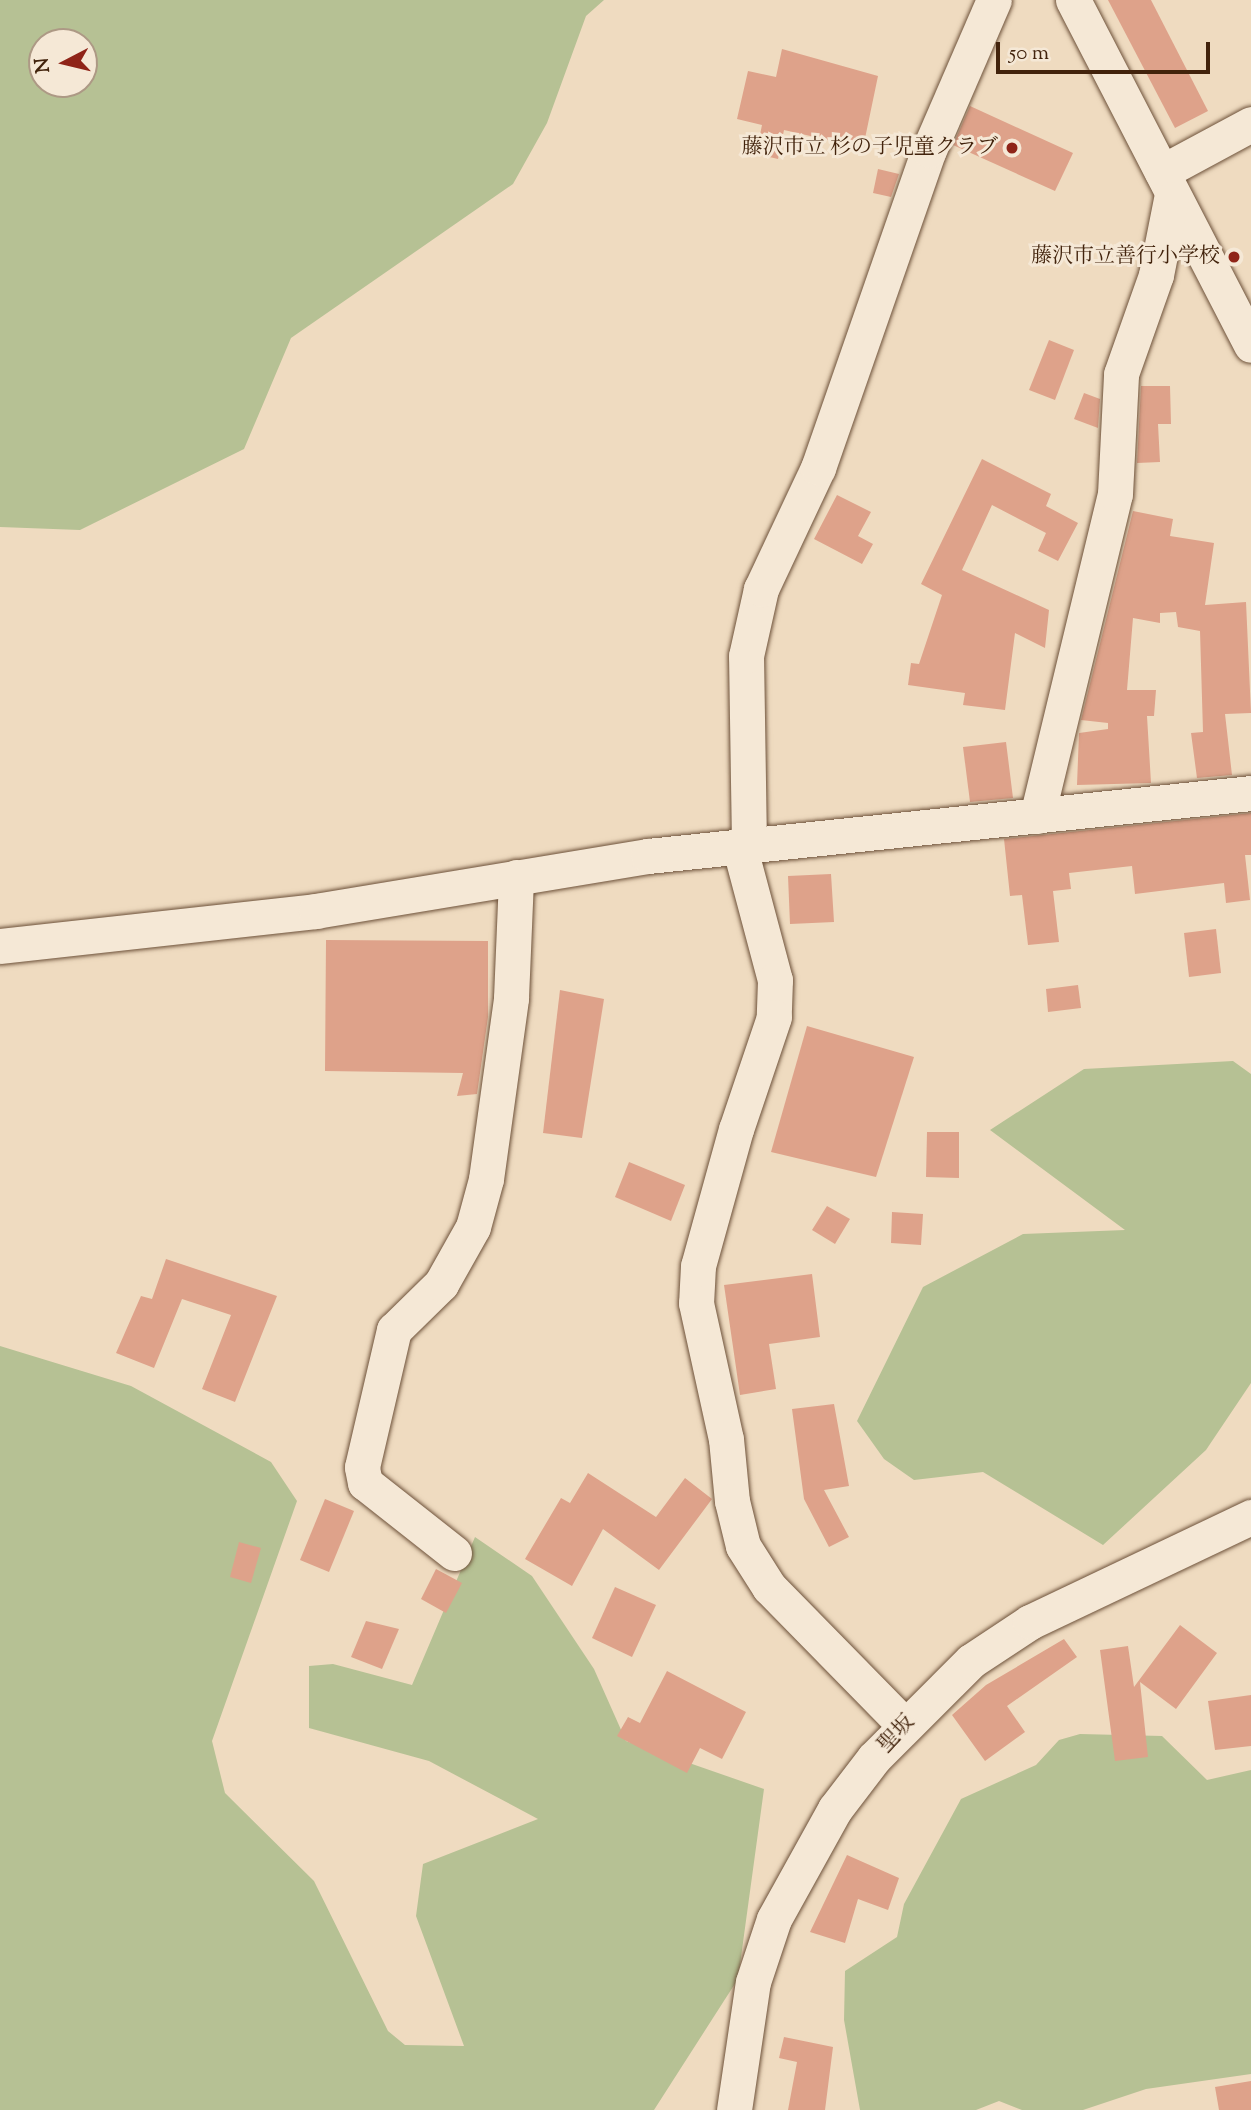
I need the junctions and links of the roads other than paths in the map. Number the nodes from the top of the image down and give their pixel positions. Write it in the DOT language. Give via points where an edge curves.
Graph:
graph roads {
  1 [pos="994,0"];
  2 [pos="1073,0"];
  3 [pos="1251,124"];
  4 [pos="1167,185"];
  5 [pos="1251,345"];
  6 [pos="1251,793"];
  7 [pos="1037,816"];
  8 [pos="743,845"];
  9 [pos="516,877"];
  10 [pos="0,946"];
  11 [pos="1251,1517"];
  12 [pos="454,1553"];
  13 [pos="905,1726"];
  14 [pos="734,2110"];
  1 -- 8 [label="street" via="929,150 818,468 761,589 746,656"];
  2 -- 4 [label="street"];
  3 -- 4 [label="street"];
  4 -- 5 [label="street"];
  4 -- 7 [label="street" via="1156,275 1121,374 1115,494"];
  6 -- 7 [label="street"];
  7 -- 8 [label="street"];
  8 -- 9 [label="street"];
  8 -- 13 [label="street" via="775,979 774,1017 736,1129 698,1266 696,1303 726,1439 732,1501 743,1546 769,1587"];
  9 -- 10 [label="street" via="316,911"];
  9 -- 12 [label="street" via="511,998 486,1179 472,1227 441,1284 394,1330 362,1466 365,1483"];
  11 -- 13 [label="street, 聖坂" via="1030,1622 971,1661"];
  13 -- 14 [label="street, 聖坂" via="835,1809 775,1919 753,1982"];
}
